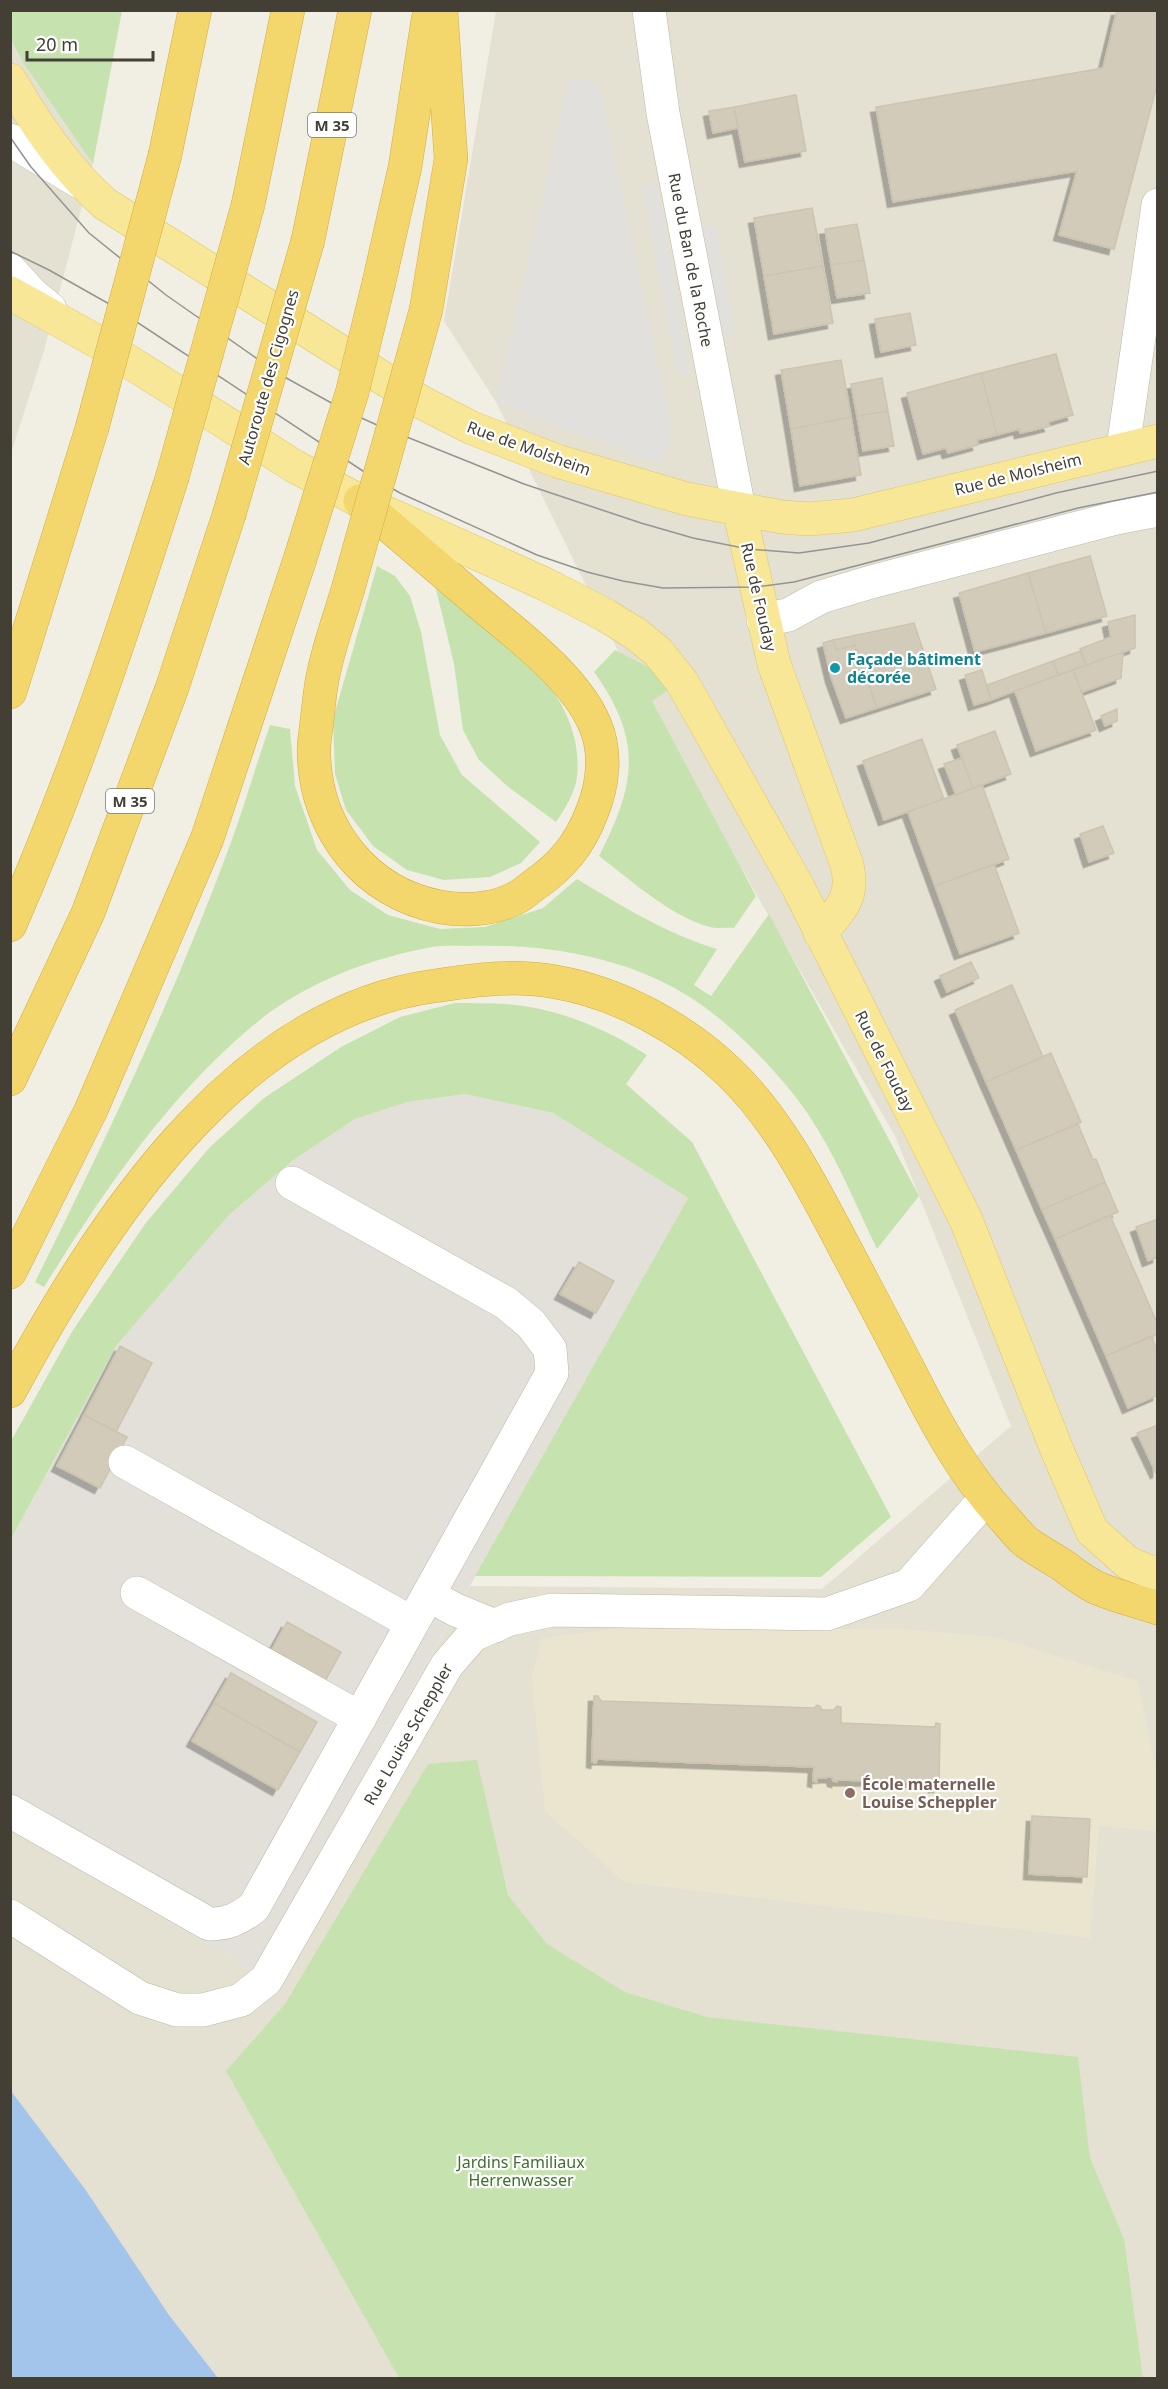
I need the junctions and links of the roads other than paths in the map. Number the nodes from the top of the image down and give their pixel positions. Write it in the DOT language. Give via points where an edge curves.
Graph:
graph roads {
  1 [pos="175,10"];
  2 [pos="195,10"];
  3 [pos="288,10"];
  4 [pos="354,10"];
  5 [pos="429,10"];
  6 [pos="441,10"];
  7 [pos="649,10"];
  8 [pos="10,80"];
  9 [pos="173,113"];
  10 [pos="10,140"];
  11 [pos="82,183"];
  12 [pos="1158,206"];
  13 [pos="10,270"];
  14 [pos="10,293"];
  15 [pos="66,323"];
  16 [pos="1158,441"];
  17 [pos="1123,448"];
  18 [pos="360,501"];
  19 [pos="739,509"];
  20 [pos="1158,510"];
  21 [pos="763,620"];
  22 [pos="10,692"];
  23 [pos="10,925"];
  24 [pos="820,933"];
  25 [pos="10,1079"];
  26 [pos="292,1183"];
  27 [pos="10,1272"];
  28 [pos="10,1391"];
  29 [pos="126,1462"];
  30 [pos="986,1498"];
  31 [pos="1158,1575"];
  32 [pos="136,1593"];
  33 [pos="428,1595"];
  34 [pos="1158,1608"];
  35 [pos="412,1623"];
  36 [pos="495,1626"];
  37 [pos="360,1718"];
  38 [pos="10,1811"];
  39 [pos="10,1916"];
  1 -- 9 [label="highway"];
  2 -- 9 [label="highway"];
  3 -- 23 [label="highway, bridge" via="248,205 172,478 68,784"];
  4 -- 25 [label="highway, Autoroute des Cigognes / M 35, bridge" via="308,240 229,514 172,688 88,913"];
  5 -- 27 [label="highway, bridge" via="405,167 379,282 352,393 300,559 207,839 91,1110"];
  6 -- 18 [label="highway, bridge" via="451,159 426,310 348,589 323,672 313,753 318,797 350,856 390,890 417,903 450,909 479,909 514,899 553,872 573,851 586,829 603,776 595,725 567,683 535,651"];
  7 -- 19 [label="street, Rue du Ban de la Roche" via="663,113"];
  8 -- 11 [label="main road, Rue de Molsheim" via="62,161"];
  9 -- 22 [label="highway, bridge" via="92,428"];
  10 -- 11 [label="street"];
  11 -- 19 [label="main road, Rue de Molsheim" via="115,210 421,402 472,428 557,461 687,499"];
  12 -- 17 [label="street"];
  13 -- 15 [label="street"];
  14 -- 15 [label="main road"];
  15 -- 18 [label="main road" via="294,466"];
  16 -- 17 [label="main road, Rue de Molsheim"];
  17 -- 19 [label="main road, Rue de Molsheim" via="853,515 809,519"];
  18 -- 24 [label="main road" via="547,585 613,620 658,652 682,682"];
  19 -- 21 [label="main road, Rue de Fouday"];
  20 -- 21 [label="street" via="871,582 821,597 788,615"];
  21 -- 24 [label="main road, Rue de Fouday" via="774,664 850,879 844,905"];
  24 -- 31 [label="main road, Rue de Fouday" via="966,1220 1092,1531 1128,1563"];
  26 -- 33 [label="street" via="506,1303 531,1324 550,1349 552,1373"];
  28 -- 30 [label="highway" via="66,1291 145,1180 219,1098 270,1054 316,1024 407,989 510,978 555,981 640,1011 688,1038 731,1074 800,1164 932,1415"];
  29 -- 35 [label="street"];
  30 -- 34 [label="highway" via="1026,1542 1095,1587"];
  30 -- 36 [label="street, Rue Louise Scheppler" via="909,1586 827,1614 552,1610"];
  32 -- 37 [label="street"];
  33 -- 35 [label="street"];
  33 -- 36 [label="street"];
  35 -- 37 [label="street"];
  36 -- 39 [label="street, Rue Louise Scheppler" via="473,1635 447,1665 266,1980 241,2000 203,2010 177,2010 140,1998"];
  37 -- 38 [label="street" via="254,1907 227,1924 209,1924"];
}
